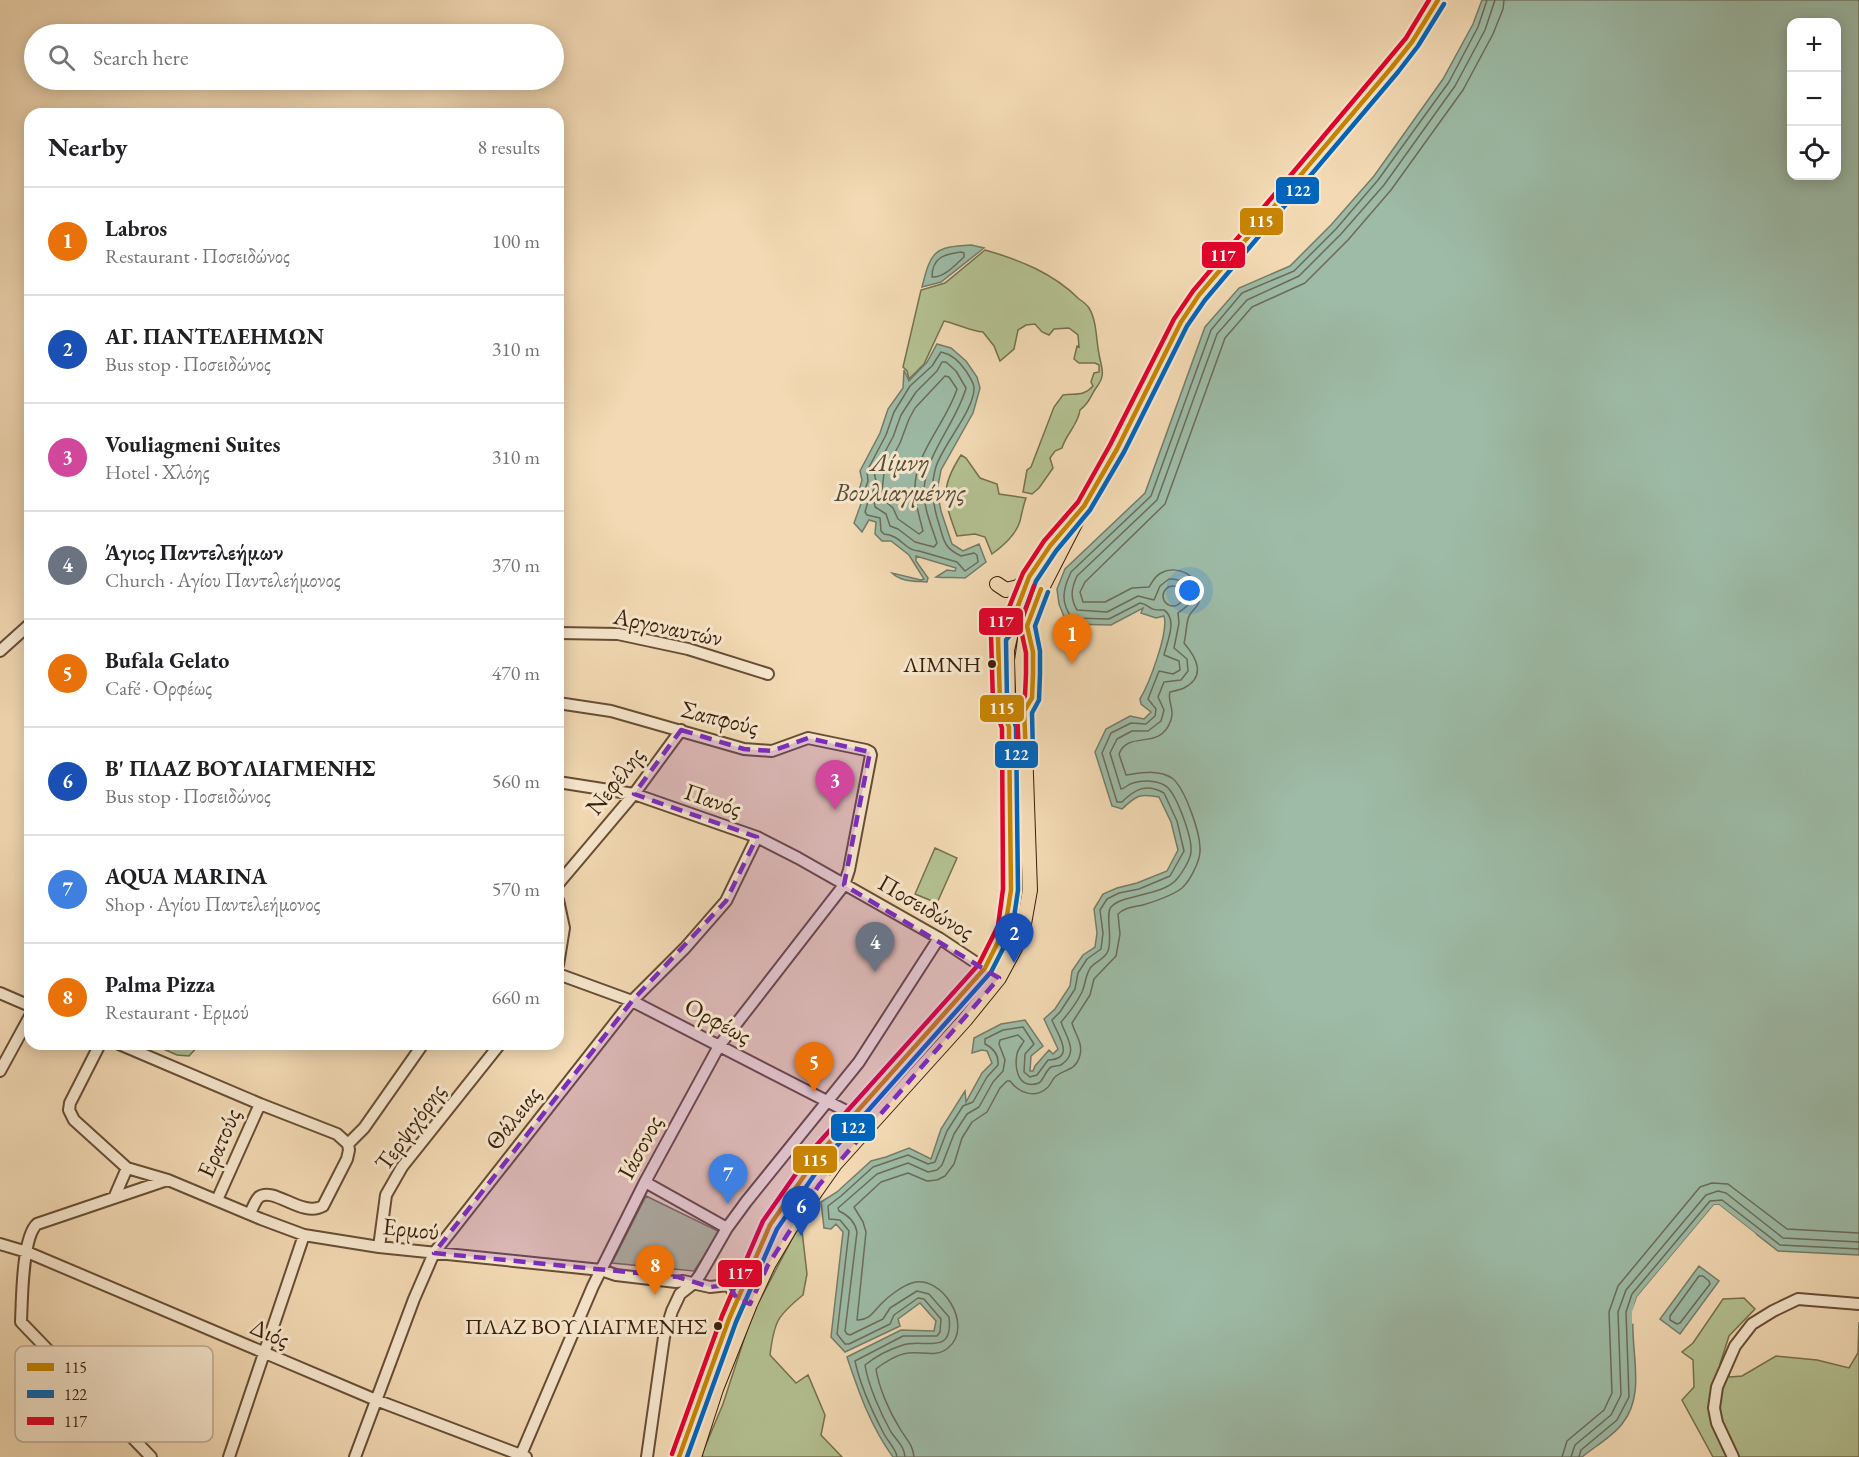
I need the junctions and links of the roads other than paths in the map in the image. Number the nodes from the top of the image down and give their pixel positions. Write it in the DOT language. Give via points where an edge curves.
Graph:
graph roads {
  1 [pos="1438,0"];
  2 [pos="1084,506"];
  3 [pos="1029,577"];
  4 [pos="998,584"];
  5 [pos="1013,619"];
  6 [pos="1027,626"];
  7 [pos="24,629"];
  8 [pos="564,633"];
  9 [pos="0,651"];
  10 [pos="768,674"];
  11 [pos="564,704"];
  12 [pos="681,730"];
  13 [pos="564,783"];
  14 [pos="634,794"];
  15 [pos="757,837"];
  16 [pos="564,877"];
  17 [pos="844,885"];
  18 [pos="939,938"];
  19 [pos="985,968"];
  20 [pos="564,976"];
  21 [pos="999,978"];
  22 [pos="0,993"];
  23 [pos="632,1000"];
  24 [pos="24,1003"];
  25 [pos="24,1027"];
  26 [pos="719,1046"];
  27 [pos="96,1050"];
  28 [pos="133,1050"];
  29 [pos="419,1050"];
  30 [pos="495,1050"];
  31 [pos="0,1071"];
  32 [pos="828,1102"];
  33 [pos="260,1104"];
  34 [pos="854,1115"];
  35 [pos="348,1144"];
  36 [pos="127,1168"];
  37 [pos="168,1180"];
  38 [pos="645,1182"];
  39 [pos="114,1198"];
  40 [pos="217,1200"];
  41 [pos="250,1214"];
  42 [pos="727,1228"];
  43 [pos="304,1235"];
  44 [pos="0,1244"];
  45 [pos="378,1247"];
  46 [pos="27,1252"];
  47 [pos="434,1253"];
  48 [pos="605,1271"];
  49 [pos="688,1282"];
  50 [pos="737,1299"];
  51 [pos="750,1304"];
  52 [pos="1859,1304"];
  53 [pos="44,1346"];
  54 [pos="263,1353"];
  55 [pos="376,1400"];
  56 [pos="137,1442"];
  57 [pos="523,1456"];
  58 [pos="696,1456"];
  59 [pos="152,1457"];
  60 [pos="229,1457"];
  61 [pos="355,1457"];
  62 [pos="647,1457"];
  63 [pos="679,1457"];
  64 [pos="1733,1457"];
  1 -- 2 [label="main road, Ποσειδώνος" via="1405,51 1199,295"];
  2 -- 3 [label="main road, Ποσειδώνος"];
  2 -- 6 [label="main road, Ποσειδώνος" via="1036,600"];
  3 -- 4 [label="main road" via="1014,589 1006,590"];
  3 -- 5 [label="main road, Ποσειδώνος"];
  5 -- 6 [label="main road"];
  5 -- 19 [label="main road, Ποσειδώνος" via="1006,662 1011,890 1005,928"];
  6 -- 21 [label="main road, Ποσειδώνος" via="1022,661 1030,891 1022,935"];
  7 -- 9 [label="street"];
  8 -- 10 [label="street, Αργοναυτών" via="618,634 688,649"];
  11 -- 12 [label="street, Σαπφούς" via="611,711"];
  12 -- 14 [label="street, Νεφέλης"];
  12 -- 17 [label="street, Σαπφούς" via="744,749 772,751 808,738 870,752"];
  13 -- 14 [label="street, Πανός"];
  14 -- 15 [label="street, Πανός"];
  14 -- 16 [label="street, Νεφέλης"];
  15 -- 17 [label="street, Πανός"];
  15 -- 23 [label="street, Θάλειας" via="726,901 686,948"];
  17 -- 18 [label="street, Ποσειδώνος"];
  17 -- 26 [label="street, Ιάσονος"];
  18 -- 19 [label="street, Ποσειδώνος"];
  18 -- 32 [label="street" via="859,1062"];
  19 -- 21 [label="street, Ποσειδώνος"];
  19 -- 34 [label="main road, Ποσειδώνος"];
  20 -- 23 [label="street, Ορφέως"];
  21 -- 51 [label="main road, Ποσειδώνος" via="819,1185 768,1265"];
  22 -- 24 [label="street"];
  23 -- 26 [label="street, Ορφέως"];
  23 -- 47 [label="street, Θάλειας"];
  25 -- 31 [label="street"];
  26 -- 32 [label="street, Ορφέως"];
  26 -- 38 [label="street, Ιάσονος"];
  27 -- 36 [label="street" via="69,1110 74,1120"];
  28 -- 33 [label="street"];
  29 -- 35 [label="street" via="364,1128"];
  30 -- 45 [label="street, Τερψιχόρης" via="402,1167 386,1195"];
  32 -- 34 [label="street, Ορφέως"];
  32 -- 42 [label="street"];
  33 -- 35 [label="street" via="337,1134"];
  33 -- 40 [label="street, Ερατούς"];
  34 -- 50 [label="main road, Ποσειδώνος" via="803,1174 770,1225"];
  35 -- 41 [label="street" via="347,1159 323,1206 308,1210 264,1195"];
  36 -- 37 [label="street, Ερμού"];
  36 -- 39 [label="street"];
  37 -- 39 [label="street"];
  37 -- 40 [label="street, Ερμού"];
  38 -- 42 [label="street"];
  38 -- 48 [label="street, Ιάσονος"];
  39 -- 46 [label="street" via="37,1224 32,1229"];
  40 -- 41 [label="street, Ερμού"];
  41 -- 43 [label="street, Ερμού"];
  42 -- 49 [label="street"];
  43 -- 45 [label="street, Ερμού"];
  43 -- 54 [label="street"];
  44 -- 46 [label="street, Διός"];
  45 -- 47 [label="street, Ερμού"];
  46 -- 53 [label="street" via="21,1322"];
  46 -- 54 [label="street, Διός"];
  47 -- 48 [label="street, Ερμού"];
  47 -- 55 [label="street, Θάλειας"];
  48 -- 49 [label="street, Ερμού"];
  48 -- 57 [label="street, Ιάσονος"];
  49 -- 50 [label="street, Ερμού" via="716,1286"];
  49 -- 62 [label="street" via="672,1311 664,1337"];
  50 -- 51 [label="street, Ερμού"];
  50 -- 63 [label="main road, Ποσειδώνος"];
  51 -- 58 [label="main road, Ποσειδώνος" via="716,1389"];
  52 -- 64 [label="street" via="1798,1299 1752,1324 1735,1346 1717,1387 1717,1423"];
  54 -- 55 [label="street, Διός"];
  54 -- 60 [label="street"];
  55 -- 57 [label="street, Διός"];
  55 -- 61 [label="street, Θάλειας"];
  56 -- 59 [label="street"];
}
